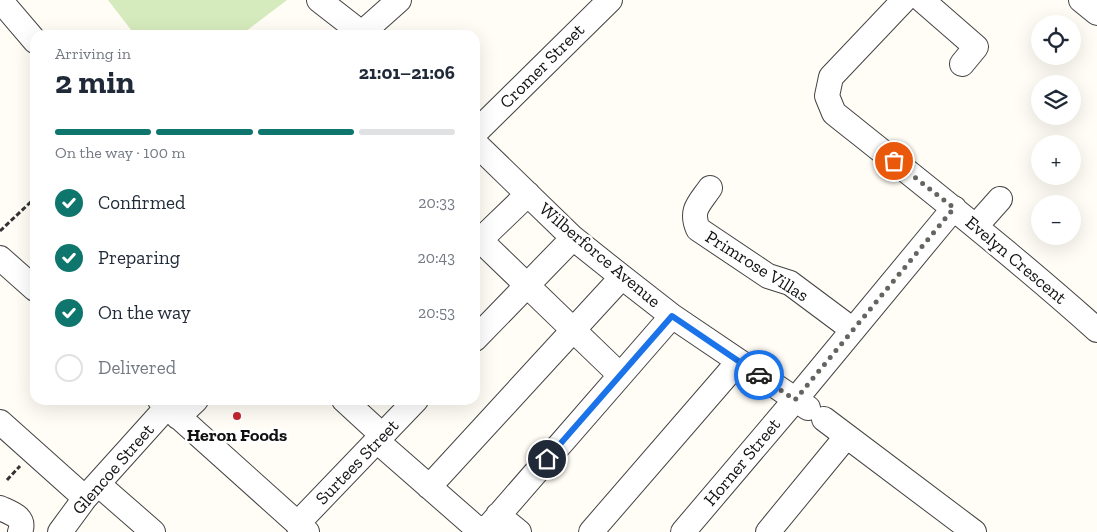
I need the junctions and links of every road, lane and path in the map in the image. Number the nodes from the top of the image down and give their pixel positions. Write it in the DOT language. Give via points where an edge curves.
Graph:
graph roads {
  1 [pos="0,0"];
  2 [pos="319,0"];
  3 [pos="399,0"];
  4 [pos="610,0"];
  5 [pos="904,0"];
  6 [pos="922,0"];
  7 [pos="1081,0"];
  8 [pos="1097,13"];
  9 [pos="358,30"];
  10 [pos="367,30"];
  11 [pos="30,35"];
  12 [pos="962,64"];
  13 [pos="480,128"];
  14 [pos="480,148"];
  15 [pos="710,188"];
  16 [pos="528,194"];
  17 [pos="1000,199"];
  18 [pos="30,203"];
  19 [pos="954,208"];
  20 [pos="976,226"];
  21 [pos="0,231"];
  22 [pos="573,238"];
  23 [pos="480,240"];
  24 [pos="480,244"];
  25 [pos="0,258"];
  26 [pos="622,277"];
  27 [pos="528,284"];
  28 [pos="30,285"];
  29 [pos="672,316"];
  30 [pos="574,329"];
  31 [pos="853,330"];
  32 [pos="1097,330"];
  33 [pos="480,334"];
  34 [pos="739,361"];
  35 [pos="620,375"];
  36 [pos="349,405"];
  37 [pos="411,405"];
  38 [pos="168,408"];
  39 [pos="809,409"];
  40 [pos="0,422"];
  41 [pos="846,437"];
  42 [pos="379,438"];
  43 [pos="429,486"];
  44 [pos="92,491"];
  45 [pos="0,508"];
  46 [pos="488,526"];
  47 [pos="302,528"];
  48 [pos="20,532"];
  49 [pos="61,532"];
  50 [pos="153,532"];
  51 [pos="519,532"];
  52 [pos="591,532"];
  53 [pos="683,532"];
  54 [pos="768,532"];
  55 [pos="974,532"];
  1 -- 11 [label="street"];
  2 -- 9 [label="street"];
  3 -- 10 [label="street"];
  4 -- 13 [label="street, Cromer Street"];
  5 -- 19 [label="street, Evelyn Crescent" via="831,77 827,96 834,113"];
  6 -- 12 [label="street" via="976,47"];
  7 -- 8 [label="street"];
  14 -- 16 [label="street, Wilberforce Avenue"];
  15 -- 31 [label="street, Primrose Villas" via="695,210 694,220 698,229 768,276 790,283"];
  16 -- 22 [label="street, Wilberforce Avenue"];
  16 -- 23 [label="street"];
  17 -- 20 [label="street"];
  18 -- 21 [label="path"];
  19 -- 20 [label="street, Evelyn Crescent"];
  19 -- 31 [label="street, Horner Street"];
  20 -- 32 [label="street, Evelyn Crescent"];
  22 -- 26 [label="street, Wilberforce Avenue"];
  22 -- 27 [label="street"];
  24 -- 27 [label="street"];
  25 -- 28 [label="street"];
  26 -- 29 [label="street, Wilberforce Avenue"];
  26 -- 30 [label="street"];
  27 -- 30 [label="street"];
  27 -- 33 [label="street"];
  29 -- 34 [label="street, Wilberforce Avenue"];
  29 -- 35 [label="street"];
  30 -- 35 [label="street"];
  30 -- 43 [label="street"];
  31 -- 39 [label="street, Horner Street"];
  34 -- 39 [label="street, Wilberforce Avenue"];
  34 -- 52 [label="street"];
  35 -- 46 [label="street"];
  36 -- 42 [label="street"];
  37 -- 42 [label="street, Surtees Street"];
  38 -- 44 [label="street, Glencoe Street"];
  38 -- 47 [label="street"];
  39 -- 41 [label="street, Wilberforce Avenue"];
  39 -- 53 [label="street, Horner Street"];
  40 -- 44 [label="street"];
  41 -- 54 [label="street"];
  41 -- 55 [label="street, Wilberforce Avenue"];
  42 -- 43 [label="street"];
  42 -- 47 [label="street, Surtees Street"];
  43 -- 46 [label="street"];
  44 -- 49 [label="street, Glencoe Street"];
  44 -- 50 [label="street"];
  45 -- 48 [label="street" via="18,516 22,526"];
  46 -- 51 [label="street"];
}
